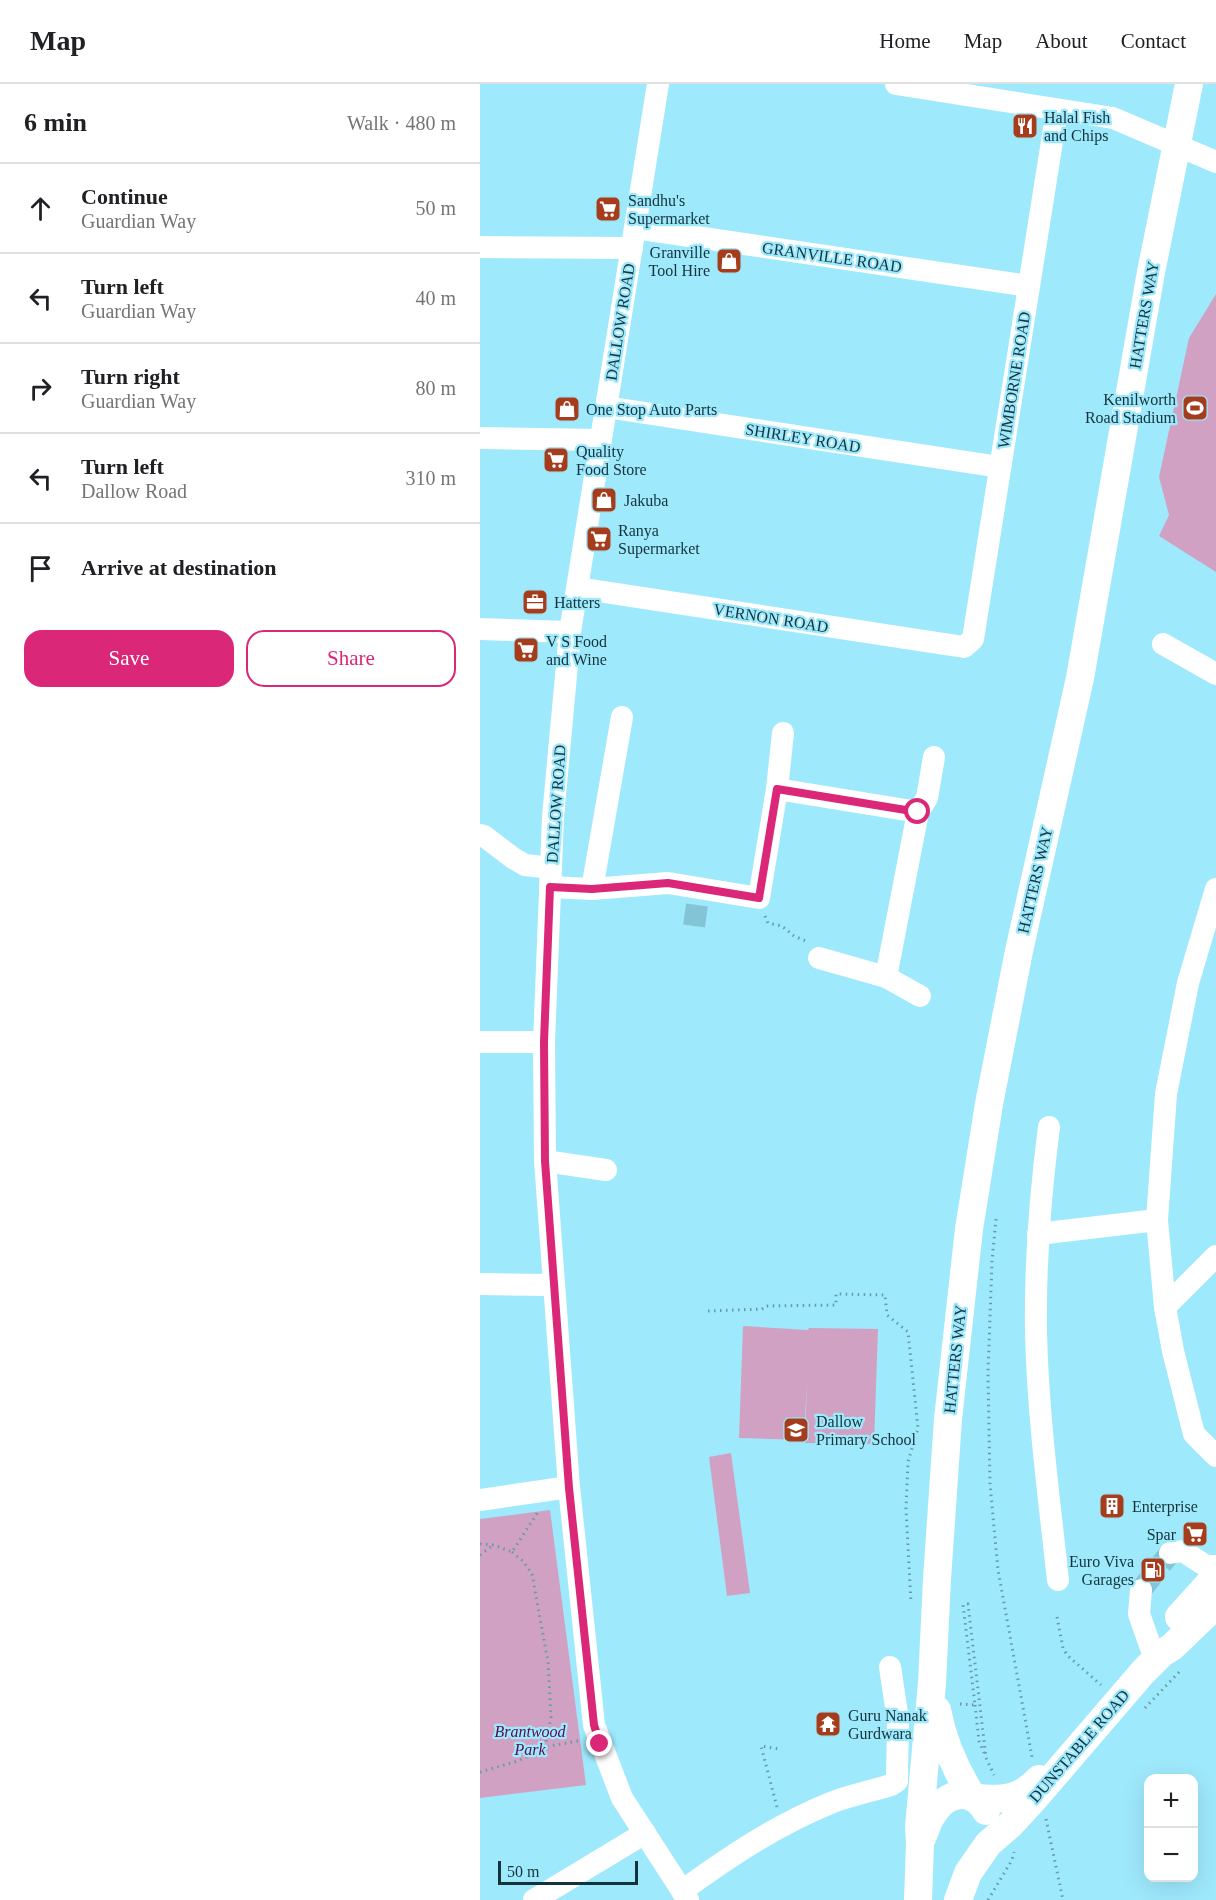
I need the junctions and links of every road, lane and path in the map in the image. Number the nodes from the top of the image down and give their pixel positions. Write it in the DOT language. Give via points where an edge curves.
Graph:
graph roads {
  1 [pos="658,84"];
  2 [pos="896,84"];
  3 [pos="1189,84"];
  4 [pos="1057,110"];
  5 [pos="1216,162"];
  6 [pos="633,238"];
  7 [pos="480,247"];
  8 [pos="1029,286"];
  9 [pos="606,408"];
  10 [pos="480,438"];
  11 [pos="601,440"];
  12 [pos="1000,467"];
  13 [pos="578,588"];
  14 [pos="480,629"];
  15 [pos="570,632"];
  16 [pos="1163,644"];
  17 [pos="964,647"];
  18 [pos="1216,674"];
  19 [pos="622,717"];
  20 [pos="783,733"];
  21 [pos="934,757"];
  22 [pos="777,789"];
  23 [pos="918,812"];
  24 [pos="480,835"];
  25 [pos="550,878"];
  26 [pos="592,889"];
  27 [pos="1216,889"];
  28 [pos="759,898"];
  29 [pos="819,958"];
  30 [pos="886,978"];
  31 [pos="920,996"];
  32 [pos="480,1042"];
  33 [pos="544,1042"];
  34 [pos="1048,1128"];
  35 [pos="545,1161"];
  36 [pos="606,1170"];
  37 [pos="1157,1220"];
  38 [pos="1038,1234"];
  39 [pos="1216,1256"];
  40 [pos="480,1284"];
  41 [pos="554,1285"];
  42 [pos="1165,1306"];
  43 [pos="708,1311"];
  44 [pos="1213,1448"];
  45 [pos="990,1484"];
  46 [pos="569,1488"];
  47 [pos="480,1500"];
  48 [pos="538,1512"];
  49 [pos="480,1544"];
  50 [pos="494,1545"];
  51 [pos="512,1552"];
  52 [pos="1170,1553"];
  53 [pos="480,1555"];
  54 [pos="1216,1566"];
  55 [pos="1216,1576"];
  56 [pos="1058,1580"];
  57 [pos="1141,1590"];
  58 [pos="1216,1605"];
  59 [pos="912,1613"];
  60 [pos="1057,1617"];
  61 [pos="1151,1648"];
  62 [pos="890,1667"];
  63 [pos="932,1683"];
  64 [pos="1102,1686"];
  65 [pos="975,1705"];
  66 [pos="984,1733"];
  67 [pos="1028,1735"];
  68 [pos="584,1744"];
  69 [pos="545,1747"];
  70 [pos="779,1749"];
  71 [pos="986,1758"];
  72 [pos="1038,1758"];
  73 [pos="1029,1765"];
  74 [pos="480,1772"];
  75 [pos="996,1779"];
  76 [pos="974,1797"];
  77 [pos="782,1825"];
  78 [pos="645,1833"];
  79 [pos="920,1843"];
  80 [pos="1001,1847"];
  81 [pos="1053,1854"];
  82 [pos="685,1895"];
  83 [pos="534,1900"];
  84 [pos="918,1900"];
  85 [pos="958,1900"];
  86 [pos="988,1900"];
  87 [pos="1063,1900"];
  1 -- 6 [label="street, DALLOW ROAD"];
  2 -- 4 [label="street"];
  3 -- 63 [label="main road, HATTERS WAY" via="1151,272 1080,678 989,1104 969,1229 948,1419"];
  4 -- 5 [label="street" via="1113,118"];
  4 -- 8 [label="street, WIMBORNE ROAD"];
  6 -- 7 [label="street, GRANVILLE ROAD"];
  6 -- 8 [label="street, GRANVILLE ROAD"];
  6 -- 9 [label="street, DALLOW ROAD"];
  8 -- 12 [label="street, WIMBORNE ROAD"];
  9 -- 11 [label="street, DALLOW ROAD"];
  9 -- 12 [label="street, SHIRLEY ROAD"];
  10 -- 11 [label="street"];
  11 -- 13 [label="street, DALLOW ROAD"];
  12 -- 17 [label="street, WIMBORNE ROAD" via="973,639"];
  13 -- 15 [label="street, DALLOW ROAD"];
  13 -- 17 [label="street, VERNON ROAD"];
  14 -- 15 [label="street"];
  15 -- 25 [label="street, DALLOW ROAD"];
  16 -- 18 [label="street"];
  19 -- 26 [label="street"];
  20 -- 22 [label="street"];
  21 -- 23 [label="street" via="927,798"];
  22 -- 23 [label="street"];
  22 -- 28 [label="street"];
  23 -- 30 [label="street"];
  24 -- 25 [label="street"];
  25 -- 26 [label="street"];
  25 -- 33 [label="street, DALLOW ROAD"];
  26 -- 28 [label="street" via="668,883 699,896"];
  27 -- 37 [label="street" via="1188,983 1166,1094"];
  28 -- 29 [label="path" via="768,923 782,926 810,943"];
  29 -- 30 [label="street"];
  30 -- 31 [label="street"];
  32 -- 33 [label="street"];
  33 -- 35 [label="street, DALLOW ROAD"];
  34 -- 38 [label="street"];
  35 -- 36 [label="street"];
  35 -- 41 [label="street, DALLOW ROAD"];
  37 -- 38 [label="street"];
  37 -- 42 [label="street"];
  38 -- 56 [label="street" via="1036,1333"];
  39 -- 42 [label="street"];
  40 -- 41 [label="street"];
  41 -- 46 [label="street, DALLOW ROAD"];
  42 -- 44 [label="street" via="1194,1434"];
  43 -- 59 [label="path" via="837,1305 836,1294 885,1295 887,1315 908,1332 918,1428 908,1462 906,1509"];
  45 -- 67 [label="path" via="998,1570"];
  46 -- 47 [label="street"];
  46 -- 78 [label="street, DALLOW ROAD" via="594,1725 622,1798"];
  48 -- 51 [label="path"];
  49 -- 50 [label="path"];
  50 -- 51 [label="path"];
  50 -- 53 [label="path"];
  51 -- 69 [label="path" via="532,1574 548,1662 551,1717"];
  52 -- 54 [label="street" via="1183,1551 1206,1566"];
  55 -- 61 [label="main road, DUNSTABLE ROAD"];
  57 -- 61 [label="street" via="1139,1614"];
  58 -- 80 [label="main road, DUNSTABLE ROAD" via="1149,1666 1010,1825"];
  60 -- 64 [label="path" via="1067,1656"];
  61 -- 76 [label="main road, DUNSTABLE ROAD" via="1031,1788 1001,1800"];
  62 -- 77 [label="street" via="898,1720 897,1781"];
  63 -- 76 [label="main road, HATTERS WAY" via="948,1752"];
  63 -- 79 [label="main road, HATTERS WAY"];
  65 -- 71 [label="path" via="979,1741"];
  66 -- 71 [label="path"];
  68 -- 69 [label="path" via="579,1741"];
  69 -- 74 [label="path" via="518,1761"];
  70 -- 77 [label="path" via="761,1746"];
  71 -- 75 [label="path"];
  72 -- 73 [label="path"];
  76 -- 79 [label="main road, DUNSTABLE ROAD" via="961,1795 944,1800 932,1815"];
  76 -- 80 [label="main road, HATTERS WAY" via="984,1806 990,1833"];
  77 -- 82 [label="street" via="715,1866"];
  78 -- 82 [label="street, DALLOW ROAD"];
  78 -- 83 [label="street"];
  79 -- 84 [label="main road, HATTERS WAY"];
  80 -- 85 [label="main road, DUNSTABLE ROAD" via="968,1873"];
  80 -- 86 [label="path" via="1012,1860"];
  81 -- 87 [label="path"];
}
